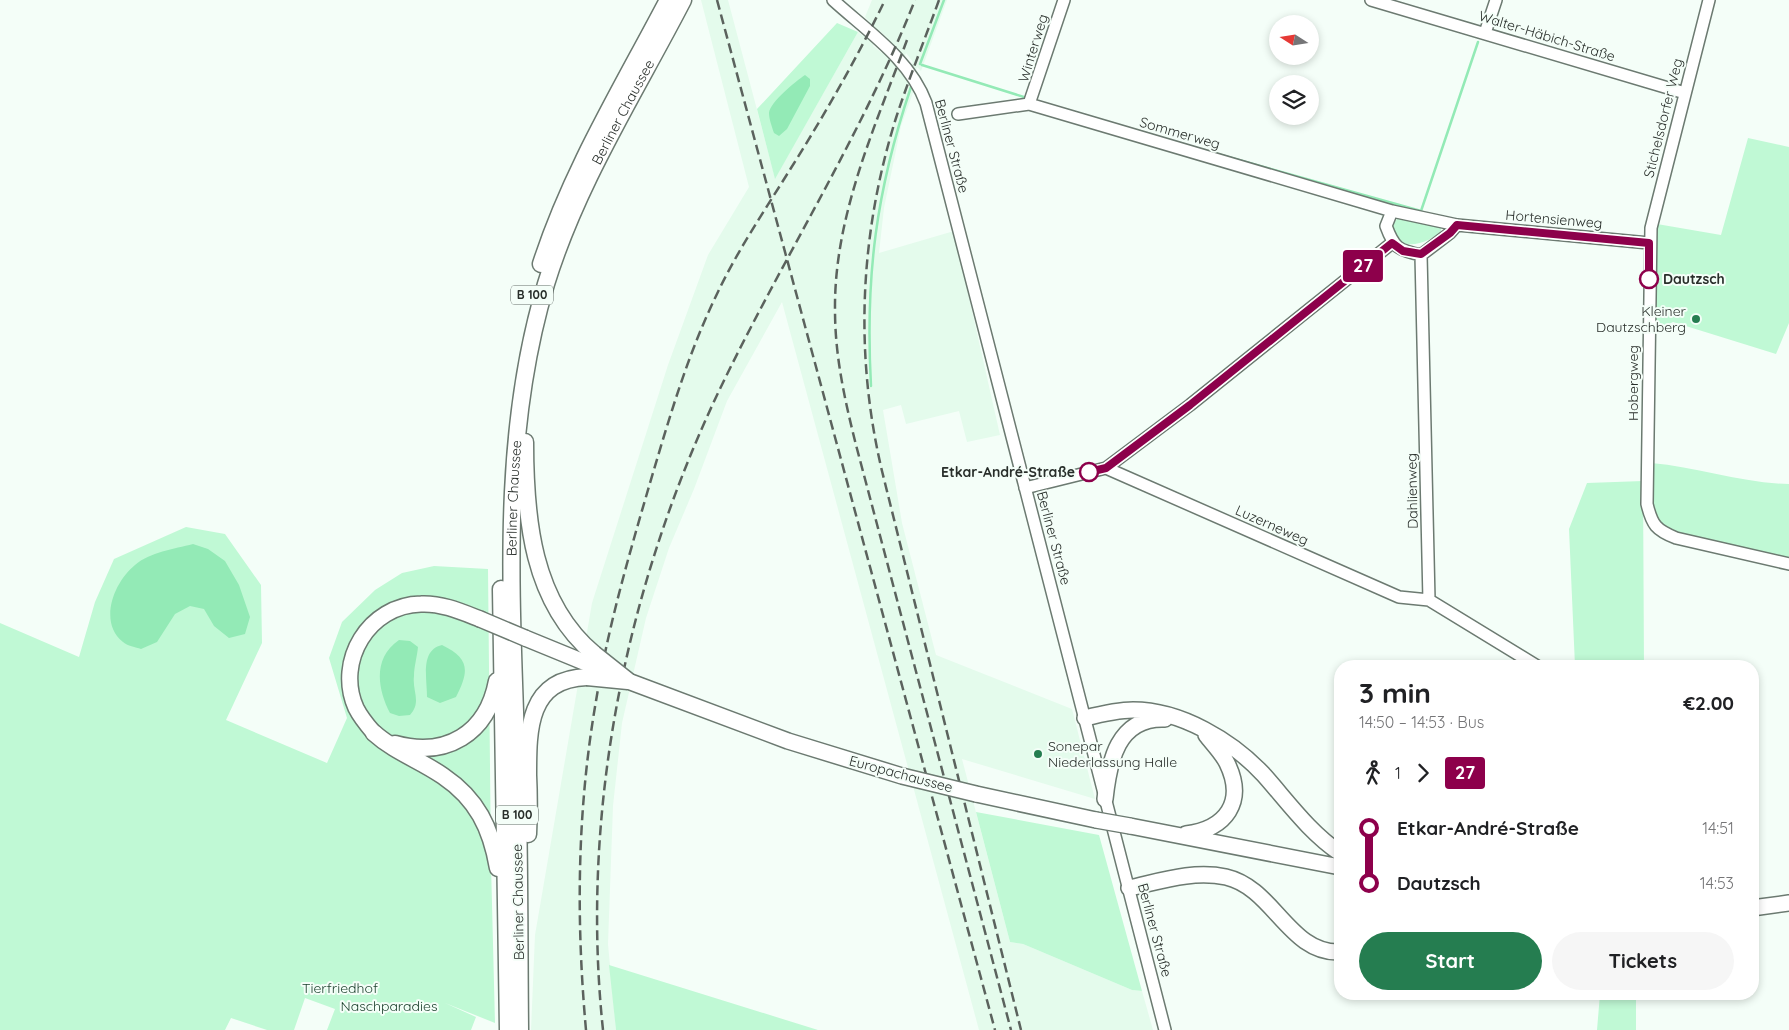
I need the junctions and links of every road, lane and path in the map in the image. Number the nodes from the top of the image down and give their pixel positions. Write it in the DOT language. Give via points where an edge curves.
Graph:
graph roads {
  1 [pos="668,0"];
  2 [pos="683,0"];
  3 [pos="833,0"];
  4 [pos="1064,0"];
  5 [pos="1371,0"];
  6 [pos="1496,0"];
  7 [pos="1709,0"];
  8 [pos="1485,34"];
  9 [pos="1685,93"];
  10 [pos="1031,101"];
  11 [pos="958,114"];
  12 [pos="1392,211"];
  13 [pos="1457,225"];
  14 [pos="1392,243"];
  15 [pos="1649,243"];
  16 [pos="1421,254"];
  17 [pos="525,377"];
  18 [pos="1106,468"];
  19 [pos="1025,488"];
  20 [pos="1789,564"];
  21 [pos="1429,600"];
  22 [pos="501,644"];
  23 [pos="1527,660"];
  24 [pos="591,665"];
  25 [pos="628,680"];
  26 [pos="1085,718"];
  27 [pos="1181,720"];
  28 [pos="1201,730"];
  29 [pos="374,733"];
  30 [pos="1105,799"];
  31 [pos="1177,835"];
  32 [pos="1334,857"];
  33 [pos="1334,862"];
  34 [pos="1129,888"];
  35 [pos="1789,903"];
  36 [pos="1759,907"];
  37 [pos="507,922"];
  38 [pos="519,940"];
  39 [pos="1334,952"];
  40 [pos="508,1030"];
  41 [pos="520,1030"];
  42 [pos="1165,1030"];
  1 -- 22 [label="highway, Berliner Chaussee / B 100" via="567,195 546,248 529,307 516,362 505,434"];
  2 -- 17 [label="highway, Berliner Chaussee / B 100" via="606,143 567,226 541,301"];
  3 -- 19 [label="street, Berliner Straße" via="891,52 918,83 930,118"];
  4 -- 10 [label="street, Winterweg"];
  5 -- 8 [label="street, Walter-Häbich-Straße"];
  6 -- 8 [label="street"];
  7 -- 9 [label="street, Stichelsdorfer Weg"];
  8 -- 9 [label="street, Walter-Häbich-Straße"];
  9 -- 15 [label="street, Stichelsdorfer Weg"];
  10 -- 11 [label="street, Sommerweg"];
  10 -- 12 [label="street, Sommerweg"];
  12 -- 13 [label="street, Sommerweg"];
  12 -- 14 [label="street" via="1386,226"];
  13 -- 15 [label="street, Hortensienweg"];
  13 -- 16 [label="street"];
  14 -- 16 [label="street" via="1403,251"];
  14 -- 18 [label="street"];
  15 -- 20 [label="street, Hobergweg" via="1647,504 1652,522 1661,532 1676,538"];
  16 -- 21 [label="street, Dahlienweg"];
  17 -- 24 [label="highway" via="527,507 534,546 550,599"];
  17 -- 38 [label="highway, Berliner Chaussee / B 100" via="511,501"];
  18 -- 19 [label="street"];
  18 -- 21 [label="street, Luzerneweg" via="1400,597"];
  19 -- 26 [label="street, Berliner Straße"];
  21 -- 23 [label="street"];
  22 -- 29 [label="highway" via="493,700 474,730 458,741 413,749"];
  22 -- 37 [label="highway, Berliner Chaussee / B 100"];
  24 -- 25 [label="highway, bridge"];
  24 -- 25 [label="highway, bridge"];
  24 -- 29 [label="main road, bridge" via="457,610 421,604 394,610 361,637 350,672 356,708"];
  24 -- 38 [label="highway" via="543,695 530,726 527,864"];
  25 -- 31 [label="main road, Europachaussee, bridge" via="788,741 902,776"];
  26 -- 27 [label="main road" via="1136,710"];
  26 -- 30 [label="street, Berliner Straße"];
  27 -- 28 [label="main road"];
  27 -- 30 [label="main road" via="1154,719 1126,734 1114,752"];
  28 -- 31 [label="main road" via="1226,762 1233,778 1234,795 1230,809 1214,827"];
  28 -- 32 [label="main road" via="1216,736 1252,762"];
  29 -- 37 [label="highway" via="387,745 443,776 466,795 483,816 493,842"];
  30 -- 34 [label="street, Berliner Straße"];
  31 -- 33 [label="main road, Europachaussee"];
  34 -- 39 [label="main road" via="1188,874 1229,877 1267,901 1300,938 1314,948"];
  34 -- 42 [label="street, Berliner Straße"];
  35 -- 36 [label="main road"];
  37 -- 40 [label="highway, Berliner Chaussee / B 100"];
  38 -- 41 [label="highway, Berliner Chaussee / B 100"];
}
